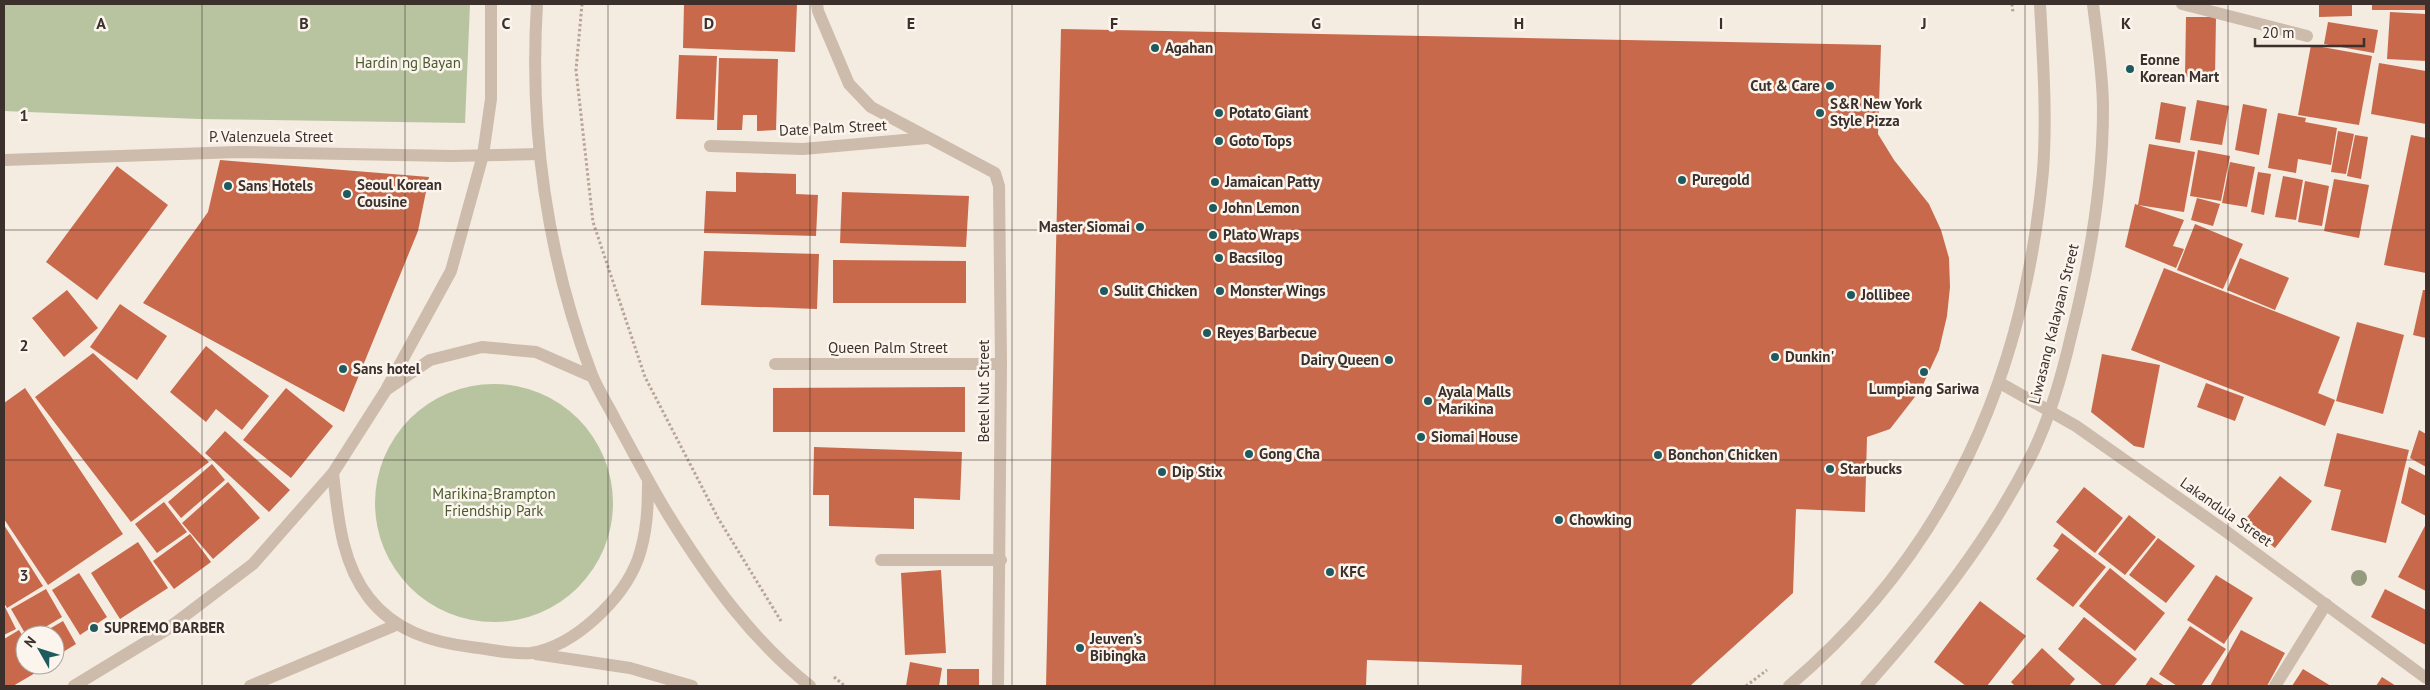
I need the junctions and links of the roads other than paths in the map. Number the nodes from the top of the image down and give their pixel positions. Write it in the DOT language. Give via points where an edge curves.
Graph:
graph roads {
  1 [pos="491,4"];
  2 [pos="538,4"];
  3 [pos="817,4"];
  4 [pos="2040,4"];
  5 [pos="2093,4"];
  6 [pos="2182,4"];
  7 [pos="2307,36"];
  8 [pos="927,138"];
  9 [pos="710,146"];
  10 [pos="539,154"];
  11 [pos="483,155"];
  12 [pos="4,160"];
  13 [pos="775,364"];
  14 [pos="1001,364"];
  15 [pos="593,377"];
  16 [pos="2000,383"];
  17 [pos="386,390"];
  18 [pos="2050,411"];
  19 [pos="333,473"];
  20 [pos="648,481"];
  21 [pos="881,560"];
  22 [pos="1000,560"];
  23 [pos="2326,604"];
  24 [pos="396,625"];
  25 [pos="531,653"];
  26 [pos="2426,678"];
  27 [pos="271,682"];
  28 [pos="801,684"];
  29 [pos="74,686"];
  30 [pos="250,686"];
  31 [pos="692,686"];
  32 [pos="998,686"];
  33 [pos="1789,686"];
  34 [pos="1866,686"];
  35 [pos="2275,686"];
  1 -- 11 [label="street" via="491,99"];
  2 -- 10 [label="street" via="535,54"];
  3 -- 8 [label="street" via="849,84 870,107"];
  4 -- 16 [label="street" via="2044,73 2043,169 2033,257"];
  5 -- 18 [label="street, Liwasang Kalayaan Street" via="2103,106 2098,197 2079,305"];
  6 -- 7 [label="street"];
  8 -- 9 [label="street, Date Palm Street" via="803,149"];
  8 -- 14 [label="street, Betel Nut Street" via="996,172 999,186"];
  10 -- 11 [label="street, P. Valenzuela Street"];
  10 -- 15 [label="street" via="550,228 571,312"];
  11 -- 12 [label="street, P. Valenzuela Street" via="238,152"];
  11 -- 17 [label="street" via="451,271"];
  13 -- 14 [label="street, Queen Palm Street"];
  14 -- 22 [label="street, Betel Nut Street"];
  15 -- 17 [label="street" via="536,352 482,347 430,360"];
  15 -- 20 [label="street"];
  16 -- 18 [label="street, Lakandula Street"];
  16 -- 33 [label="street" via="1974,445 1942,507 1904,565 1857,620"];
  17 -- 19 [label="street"];
  18 -- 23 [label="street, Lakandula Street" via="2076,426"];
  18 -- 34 [label="street, Liwasang Kalayaan Street" via="2034,450 1989,528 1935,605"];
  19 -- 24 [label="street" via="339,527 350,564 369,598"];
  19 -- 29 [label="street" via="253,564 166,630"];
  20 -- 25 [label="street" via="648,521 638,560 618,595 590,624 556,645"];
  20 -- 28 [label="street" via="689,549 729,604"];
  21 -- 22 [label="street"];
  22 -- 32 [label="street, Betel Nut Street"];
  23 -- 26 [label="street, Lakandula Street"];
  23 -- 35 [label="street"];
  24 -- 25 [label="street" via="440,644"];
  24 -- 27 [label="street"];
  25 -- 31 [label="street" via="630,668"];
  27 -- 30 [label="street"];
}
